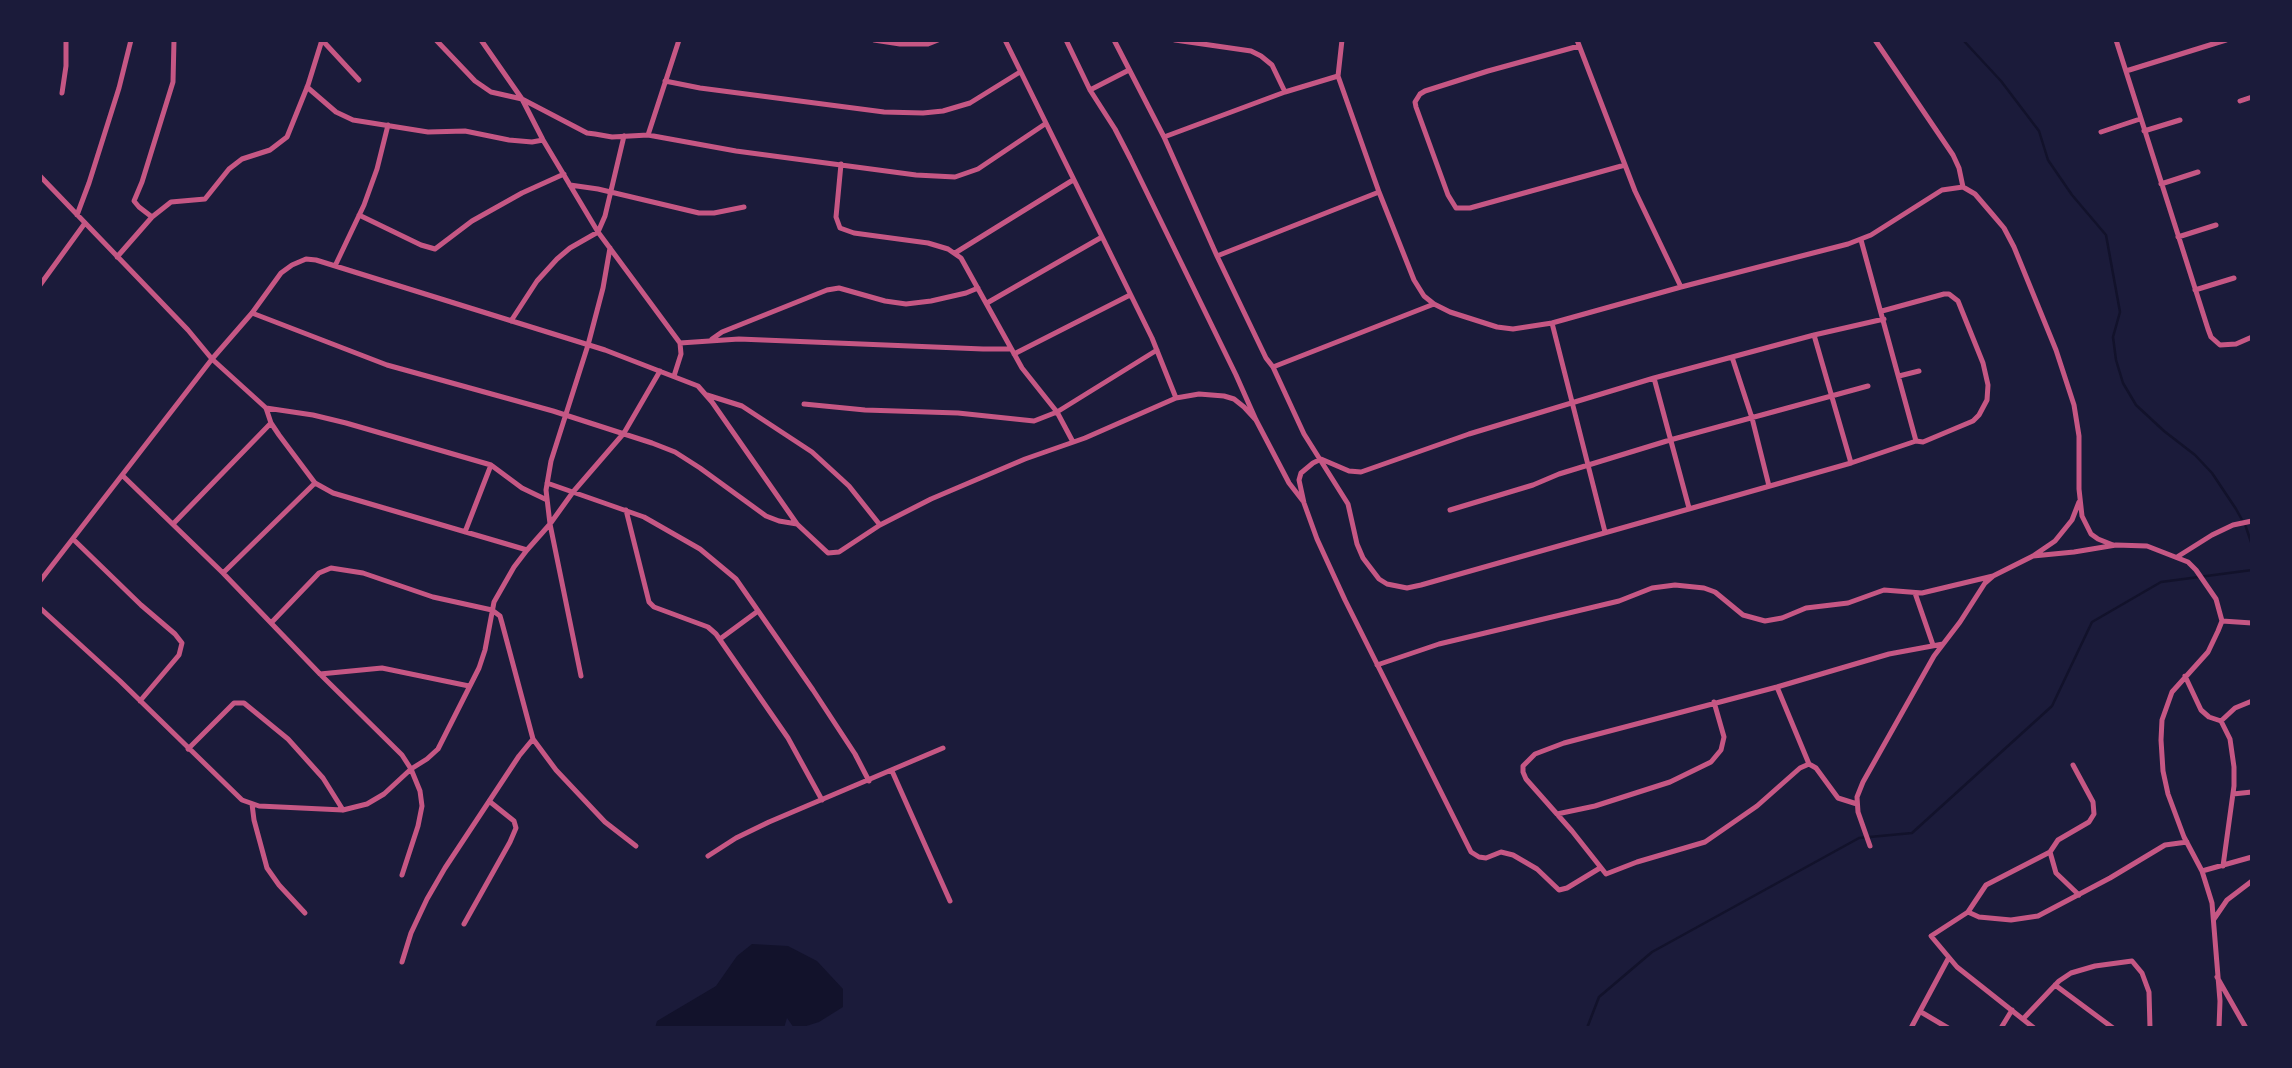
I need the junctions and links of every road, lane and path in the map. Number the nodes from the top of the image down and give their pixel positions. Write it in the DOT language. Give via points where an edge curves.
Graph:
graph roads {
  1 [pos="66,40"];
  2 [pos="131,40"];
  3 [pos="174,40"];
  4 [pos="322,40"];
  5 [pos="436,40"];
  6 [pos="481,40"];
  7 [pos="679,40"];
  8 [pos="874,40"];
  9 [pos="938,40"];
  10 [pos="1005,40"];
  11 [pos="1066,40"];
  12 [pos="1114,40"];
  13 [pos="1175,40"];
  14 [pos="1342,40"];
  15 [pos="1875,40"];
  16 [pos="2116,40"];
  17 [pos="2226,40"];
  18 [pos="1578,43"];
  19 [pos="1129,70"];
  20 [pos="2126,71"];
  21 [pos="1020,72"];
  22 [pos="1338,76"];
  23 [pos="359,80"];
  24 [pos="665,81"];
  25 [pos="307,87"];
  26 [pos="1090,89"];
  27 [pos="1286,92"];
  28 [pos="62,93"];
  29 [pos="2252,97"];
  30 [pos="522,99"];
  31 [pos="2240,101"];
  32 [pos="2140,119"];
  33 [pos="2180,120"];
  34 [pos="1045,124"];
  35 [pos="388,125"];
  36 [pos="2144,131"];
  37 [pos="2101,132"];
  38 [pos="648,135"];
  39 [pos="624,136"];
  40 [pos="1164,137"];
  41 [pos="543,140"];
  42 [pos="841,164"];
  43 [pos="1625,165"];
  44 [pos="2197,172"];
  45 [pos="564,174"];
  46 [pos="40,176"];
  47 [pos="1073,180"];
  48 [pos="2161,184"];
  49 [pos="570,185"];
  50 [pos="1963,187"];
  51 [pos="611,192"];
  52 [pos="1379,192"];
  53 [pos="744,207"];
  54 [pos="77,215"];
  55 [pos="359,215"];
  56 [pos="152,217"];
  57 [pos="85,223"];
  58 [pos="2216,225"];
  59 [pos="598,232"];
  60 [pos="1102,237"];
  61 [pos="2178,237"];
  62 [pos="1861,240"];
  63 [pos="610,248"];
  64 [pos="955,253"];
  65 [pos="1217,256"];
  66 [pos="117,257"];
  67 [pos="335,266"];
  68 [pos="2234,278"];
  69 [pos="40,285"];
  70 [pos="1681,287"];
  71 [pos="978,288"];
  72 [pos="2195,290"];
  73 [pos="1130,295"];
  74 [pos="987,303"];
  75 [pos="1434,304"];
  76 [pos="1882,311"];
  77 [pos="253,313"];
  78 [pos="1884,319"];
  79 [pos="511,321"];
  80 [pos="1552,323"];
  81 [pos="1814,335"];
  82 [pos="2252,337"];
  83 [pos="710,341"];
  84 [pos="680,343"];
  85 [pos="588,345"];
  86 [pos="1157,350"];
  87 [pos="1013,351"];
  88 [pos="1732,357"];
  89 [pos="212,359"];
  90 [pos="1273,367"];
  91 [pos="660,371"];
  92 [pos="1919,371"];
  93 [pos="674,376"];
  94 [pos="1899,376"];
  95 [pos="1654,378"];
  96 [pos="1868,386"];
  97 [pos="707,396"];
  98 [pos="1832,396"];
  99 [pos="1176,398"];
  100 [pos="1572,403"];
  101 [pos="804,404"];
  102 [pos="266,408"];
  103 [pos="1056,412"];
  104 [pos="566,415"];
  105 [pos="1752,418"];
  106 [pos="1256,420"];
  107 [pos="271,423"];
  108 [pos="624,433"];
  109 [pos="1670,440"];
  110 [pos="1073,442"];
  111 [pos="1916,442"];
  112 [pos="1321,459"];
  113 [pos="1851,463"];
  114 [pos="491,466"];
  115 [pos="1588,466"];
  116 [pos="124,476"];
  117 [pos="315,482"];
  118 [pos="547,483"];
  119 [pos="1769,485"];
  120 [pos="573,492"];
  121 [pos="547,500"];
  122 [pos="2080,502"];
  123 [pos="1304,503"];
  124 [pos="1689,508"];
  125 [pos="626,510"];
  126 [pos="1450,510"];
  127 [pos="2252,521"];
  128 [pos="173,524"];
  129 [pos="550,524"];
  130 [pos="797,524"];
  131 [pos="880,525"];
  132 [pos="466,532"];
  133 [pos="1605,532"];
  134 [pos="73,539"];
  135 [pos="2116,545"];
  136 [pos="527,550"];
  137 [pos="2033,556"];
  138 [pos="2177,556"];
  139 [pos="223,573"];
  140 [pos="1993,576"];
  141 [pos="40,581"];
  142 [pos="1914,593"];
  143 [pos="40,608"];
  144 [pos="492,610"];
  145 [pos="758,611"];
  146 [pos="2222,621"];
  147 [pos="271,623"];
  148 [pos="2252,623"];
  149 [pos="720,639"];
  150 [pos="1943,644"];
  151 [pos="1933,645"];
  152 [pos="1377,665"];
  153 [pos="320,674"];
  154 [pos="581,676"];
  155 [pos="2185,676"];
  156 [pos="469,685"];
  157 [pos="1777,687"];
  158 [pos="140,701"];
  159 [pos="2252,701"];
  160 [pos="1714,702"];
  161 [pos="2221,721"];
  162 [pos="533,740"];
  163 [pos="943,748"];
  164 [pos="188,749"];
  165 [pos="1809,764"];
  166 [pos="2073,765"];
  167 [pos="411,769"];
  168 [pos="892,771"];
  169 [pos="869,781"];
  170 [pos="2252,792"];
  171 [pos="2232,794"];
  172 [pos="822,800"];
  173 [pos="489,801"];
  174 [pos="252,804"];
  175 [pos="1857,804"];
  176 [pos="343,810"];
  177 [pos="1558,814"];
  178 [pos="2187,842"];
  179 [pos="636,846"];
  180 [pos="1870,846"];
  181 [pos="2050,852"];
  182 [pos="708,856"];
  183 [pos="2252,857"];
  184 [pos="2222,866"];
  185 [pos="1600,868"];
  186 [pos="2202,871"];
  187 [pos="402,875"];
  188 [pos="2252,881"];
  189 [pos="2078,895"];
  190 [pos="950,901"];
  191 [pos="1968,912"];
  192 [pos="305,913"];
  193 [pos="2214,919"];
  194 [pos="464,924"];
  195 [pos="1948,958"];
  196 [pos="402,962"];
  197 [pos="2216,974"];
  198 [pos="2055,985"];
  199 [pos="2012,1010"];
  200 [pos="1920,1012"];
  201 [pos="2024,1019"];
  202 [pos="1911,1028"];
  203 [pos="1948,1028"];
  204 [pos="2001,1028"];
  205 [pos="2034,1028"];
  206 [pos="2113,1028"];
  207 [pos="2150,1028"];
  208 [pos="2219,1028"];
  209 [pos="2246,1028"];
  1 -- 28 [label="street"];
  2 -- 54 [label="street"];
  3 -- 56 [label="street" via="173,82 134,201"];
  4 -- 23 [label="street"];
  4 -- 25 [label="street"];
  5 -- 30 [label="street" via="491,92"];
  6 -- 30 [label="street"];
  7 -- 24 [label="street"];
  8 -- 9 [label="street" via="900,44"];
  10 -- 21 [label="street"];
  11 -- 26 [label="street"];
  12 -- 19 [label="street"];
  13 -- 27 [label="street" via="1262,55"];
  14 -- 22 [label="street"];
  15 -- 50 [label="street" via="1953,155"];
  16 -- 20 [label="street"];
  17 -- 20 [label="street"];
  18 -- 43 [label="street"];
  18 -- 43 [label="street" via="1420,94 1416,107 1448,195 1456,208 1470,208"];
  19 -- 26 [label="street"];
  19 -- 40 [label="street"];
  20 -- 32 [label="street"];
  21 -- 24 [label="street" via="970,103 923,113 857,109"];
  21 -- 34 [label="street"];
  22 -- 27 [label="street"];
  22 -- 52 [label="street"];
  24 -- 38 [label="street"];
  25 -- 35 [label="street" via="353,120"];
  25 -- 56 [label="street" via="287,136 278,145 242,159 205,199 170,202"];
  26 -- 106 [label="street" via="1130,158"];
  27 -- 40 [label="street"];
  29 -- 31 [label="street"];
  30 -- 39 [label="street" via="587,132"];
  30 -- 41 [label="street"];
  32 -- 36 [label="street"];
  32 -- 37 [label="street"];
  33 -- 36 [label="street"];
  34 -- 42 [label="street" via="978,169 955,177"];
  34 -- 47 [label="street"];
  35 -- 41 [label="street"];
  35 -- 55 [label="street"];
  36 -- 48 [label="street"];
  38 -- 39 [label="street"];
  38 -- 42 [label="street"];
  39 -- 51 [label="street"];
  40 -- 65 [label="street"];
  41 -- 45 [label="street"];
  42 -- 64 [label="street" via="839,228 928,243"];
  43 -- 70 [label="street"];
  44 -- 48 [label="street"];
  45 -- 49 [label="street"];
  45 -- 55 [label="street" via="472,221 435,250"];
  46 -- 54 [label="street"];
  47 -- 60 [label="street"];
  47 -- 64 [label="street"];
  48 -- 61 [label="street"];
  49 -- 51 [label="street"];
  49 -- 59 [label="street"];
  50 -- 62 [label="street" via="1942,190"];
  50 -- 122 [label="street" via="1975,194 2004,228 2060,359 2074,405"];
  51 -- 53 [label="street" via="699,213"];
  51 -- 59 [label="street"];
  52 -- 65 [label="street"];
  52 -- 75 [label="street" via="1414,280"];
  54 -- 57 [label="street"];
  55 -- 67 [label="street"];
  56 -- 66 [label="street"];
  57 -- 66 [label="street"];
  57 -- 69 [label="street"];
  58 -- 61 [label="street"];
  59 -- 63 [label="street"];
  59 -- 79 [label="street" via="557,259"];
  60 -- 73 [label="street"];
  60 -- 74 [label="street"];
  61 -- 72 [label="street"];
  62 -- 70 [label="street"];
  62 -- 76 [label="street"];
  63 -- 84 [label="street"];
  63 -- 85 [label="street"];
  64 -- 71 [label="street"];
  65 -- 90 [label="street"];
  66 -- 89 [label="street"];
  67 -- 77 [label="street" via="312,259 292,265"];
  67 -- 79 [label="street"];
  68 -- 72 [label="street"];
  70 -- 80 [label="street"];
  71 -- 74 [label="street"];
  71 -- 83 [label="street" via="906,304 839,288 827,290"];
  72 -- 82 [label="street" via="2216,343 2230,346"];
  73 -- 86 [label="street"];
  73 -- 87 [label="street"];
  74 -- 87 [label="street"];
  75 -- 80 [label="street" via="1497,327"];
  75 -- 90 [label="street"];
  76 -- 78 [label="street"];
  76 -- 111 [label="street" via="1949,294 1961,307 1987,377 1989,395 1975,419"];
  77 -- 89 [label="street"];
  77 -- 104 [label="street" via="387,365"];
  78 -- 81 [label="street"];
  78 -- 94 [label="street"];
  79 -- 85 [label="street"];
  80 -- 100 [label="street"];
  81 -- 88 [label="street"];
  81 -- 98 [label="street"];
  83 -- 84 [label="street"];
  83 -- 87 [label="street"];
  84 -- 93 [label="street"];
  85 -- 91 [label="street"];
  85 -- 104 [label="street"];
  86 -- 99 [label="street"];
  86 -- 103 [label="street"];
  87 -- 103 [label="street"];
  88 -- 95 [label="street"];
  88 -- 105 [label="street"];
  89 -- 102 [label="street"];
  89 -- 116 [label="street"];
  90 -- 112 [label="street" via="1304,434"];
  91 -- 93 [label="street"];
  91 -- 108 [label="street"];
  92 -- 94 [label="street"];
  93 -- 97 [label="street" via="698,386"];
  94 -- 111 [label="street"];
  95 -- 100 [label="street"];
  95 -- 109 [label="street"];
  96 -- 98 [label="street"];
  97 -- 130 [label="street"];
  97 -- 131 [label="street" via="743,406 812,452 849,486"];
  98 -- 105 [label="street"];
  98 -- 113 [label="street"];
  99 -- 106 [label="street" via="1224,396 1234,399"];
  99 -- 110 [label="street"];
  100 -- 112 [label="street" via="1361,472"];
  100 -- 115 [label="street"];
  101 -- 103 [label="street" via="1034,421"];
  102 -- 107 [label="street"];
  102 -- 114 [label="street" via="346,423"];
  103 -- 110 [label="street"];
  104 -- 108 [label="street"];
  104 -- 118 [label="street"];
  105 -- 109 [label="street"];
  105 -- 119 [label="street"];
  106 -- 123 [label="street"];
  107 -- 117 [label="street"];
  107 -- 128 [label="street"];
  108 -- 120 [label="street"];
  108 -- 130 [label="street" via="675,452 766,516"];
  109 -- 115 [label="street"];
  109 -- 124 [label="street"];
  110 -- 131 [label="street" via="931,499"];
  111 -- 113 [label="street"];
  112 -- 123 [label="street" via="1301,473"];
  112 -- 133 [label="street" via="1348,504 1363,558 1379,579 1397,587 1421,585"];
  113 -- 119 [label="street"];
  114 -- 121 [label="street"];
  114 -- 132 [label="street"];
  115 -- 126 [label="street"];
  115 -- 133 [label="street"];
  116 -- 128 [label="street"];
  116 -- 134 [label="street"];
  117 -- 132 [label="street" via="333,493"];
  117 -- 139 [label="street"];
  118 -- 120 [label="street"];
  118 -- 121 [label="street"];
  119 -- 124 [label="street"];
  120 -- 125 [label="street"];
  120 -- 129 [label="street"];
  121 -- 129 [label="street"];
  122 -- 135 [label="street" via="2091,534"];
  122 -- 137 [label="street" via="2061,534"];
  123 -- 152 [label="street"];
  124 -- 133 [label="street"];
  125 -- 145 [label="street" via="700,549 736,579"];
  125 -- 149 [label="street" via="649,602 708,627"];
  127 -- 138 [label="street" via="2233,525"];
  128 -- 139 [label="street"];
  129 -- 136 [label="street"];
  129 -- 154 [label="street"];
  130 -- 131 [label="street" via="828,554 839,552"];
  132 -- 136 [label="street"];
  134 -- 141 [label="street"];
  134 -- 158 [label="street" via="182,643 179,655"];
  135 -- 137 [label="street"];
  135 -- 138 [label="street" via="2147,546"];
  136 -- 144 [label="street"];
  137 -- 140 [label="street"];
  138 -- 146 [label="street" via="2196,570 2216,599"];
  139 -- 147 [label="street"];
  140 -- 142 [label="street"];
  140 -- 150 [label="street"];
  142 -- 151 [label="street"];
  142 -- 152 [label="street" via="1884,590 1848,603 1805,608 1765,621 1743,615 1704,588 1652,587 1619,601 1439,644"];
  143 -- 158 [label="street"];
  144 -- 147 [label="street" via="331,568 319,573"];
  144 -- 156 [label="street" via="485,650"];
  144 -- 162 [label="street" via="500,616"];
  145 -- 149 [label="street"];
  145 -- 169 [label="street"];
  146 -- 148 [label="street"];
  146 -- 155 [label="street" via="2208,652"];
  147 -- 153 [label="street"];
  149 -- 172 [label="street" via="788,738"];
  150 -- 151 [label="street"];
  150 -- 175 [label="street" via="1863,782"];
  151 -- 157 [label="street"];
  152 -- 185 [label="street" via="1471,852 1486,858 1501,852 1513,855 1559,890"];
  153 -- 156 [label="street" via="382,668"];
  153 -- 167 [label="street"];
  155 -- 161 [label="street" via="2201,709"];
  155 -- 178 [label="street" via="2165,706 2161,740 2164,782"];
  156 -- 167 [label="street" via="438,749"];
  157 -- 160 [label="street"];
  157 -- 165 [label="street"];
  158 -- 164 [label="street"];
  159 -- 161 [label="street"];
  160 -- 177 [label="street" via="1724,737 1711,762 1670,782"];
  160 -- 177 [label="street" via="1535,754 1523,772"];
  161 -- 171 [label="street" via="2232,753"];
  162 -- 173 [label="street"];
  162 -- 179 [label="street" via="605,822"];
  163 -- 168 [label="street"];
  164 -- 174 [label="street" via="232,793"];
  164 -- 176 [label="street" via="234,703 244,703 288,739 323,778"];
  165 -- 175 [label="street" via="1838,798"];
  165 -- 185 [label="street" via="1705,842 1609,874"];
  166 -- 181 [label="street" via="2093,802 2094,814 2089,822 2058,840"];
  167 -- 176 [label="street" via="384,794"];
  167 -- 187 [label="street" via="422,806"];
  168 -- 169 [label="street"];
  168 -- 190 [label="street"];
  169 -- 172 [label="street"];
  170 -- 171 [label="street"];
  171 -- 184 [label="street"];
  172 -- 182 [label="street" via="736,838"];
  173 -- 194 [label="street" via="514,821 516,828"];
  173 -- 196 [label="street" via="427,899"];
  174 -- 176 [label="street"];
  174 -- 192 [label="street" via="267,868"];
  175 -- 180 [label="street"];
  177 -- 185 [label="street"];
  178 -- 186 [label="street"];
  178 -- 189 [label="street" via="2165,845"];
  181 -- 189 [label="street" via="2056,873"];
  181 -- 191 [label="street" via="1986,885"];
  183 -- 184 [label="street"];
  184 -- 186 [label="street"];
  186 -- 193 [label="street"];
  188 -- 193 [label="street" via="2227,900"];
  189 -- 191 [label="street" via="2029,918 1979,917"];
  191 -- 195 [label="street" via="1931,936"];
  193 -- 197 [label="street"];
  195 -- 199 [label="street"];
  195 -- 200 [label="street"];
  197 -- 208 [label="street"];
  197 -- 209 [label="street"];
  198 -- 201 [label="street"];
  198 -- 206 [label="street"];
  198 -- 207 [label="street" via="2095,966 2132,961 2149,992"];
  199 -- 201 [label="street"];
  199 -- 204 [label="street"];
  200 -- 202 [label="street"];
  200 -- 203 [label="street"];
  201 -- 205 [label="street"];
}
